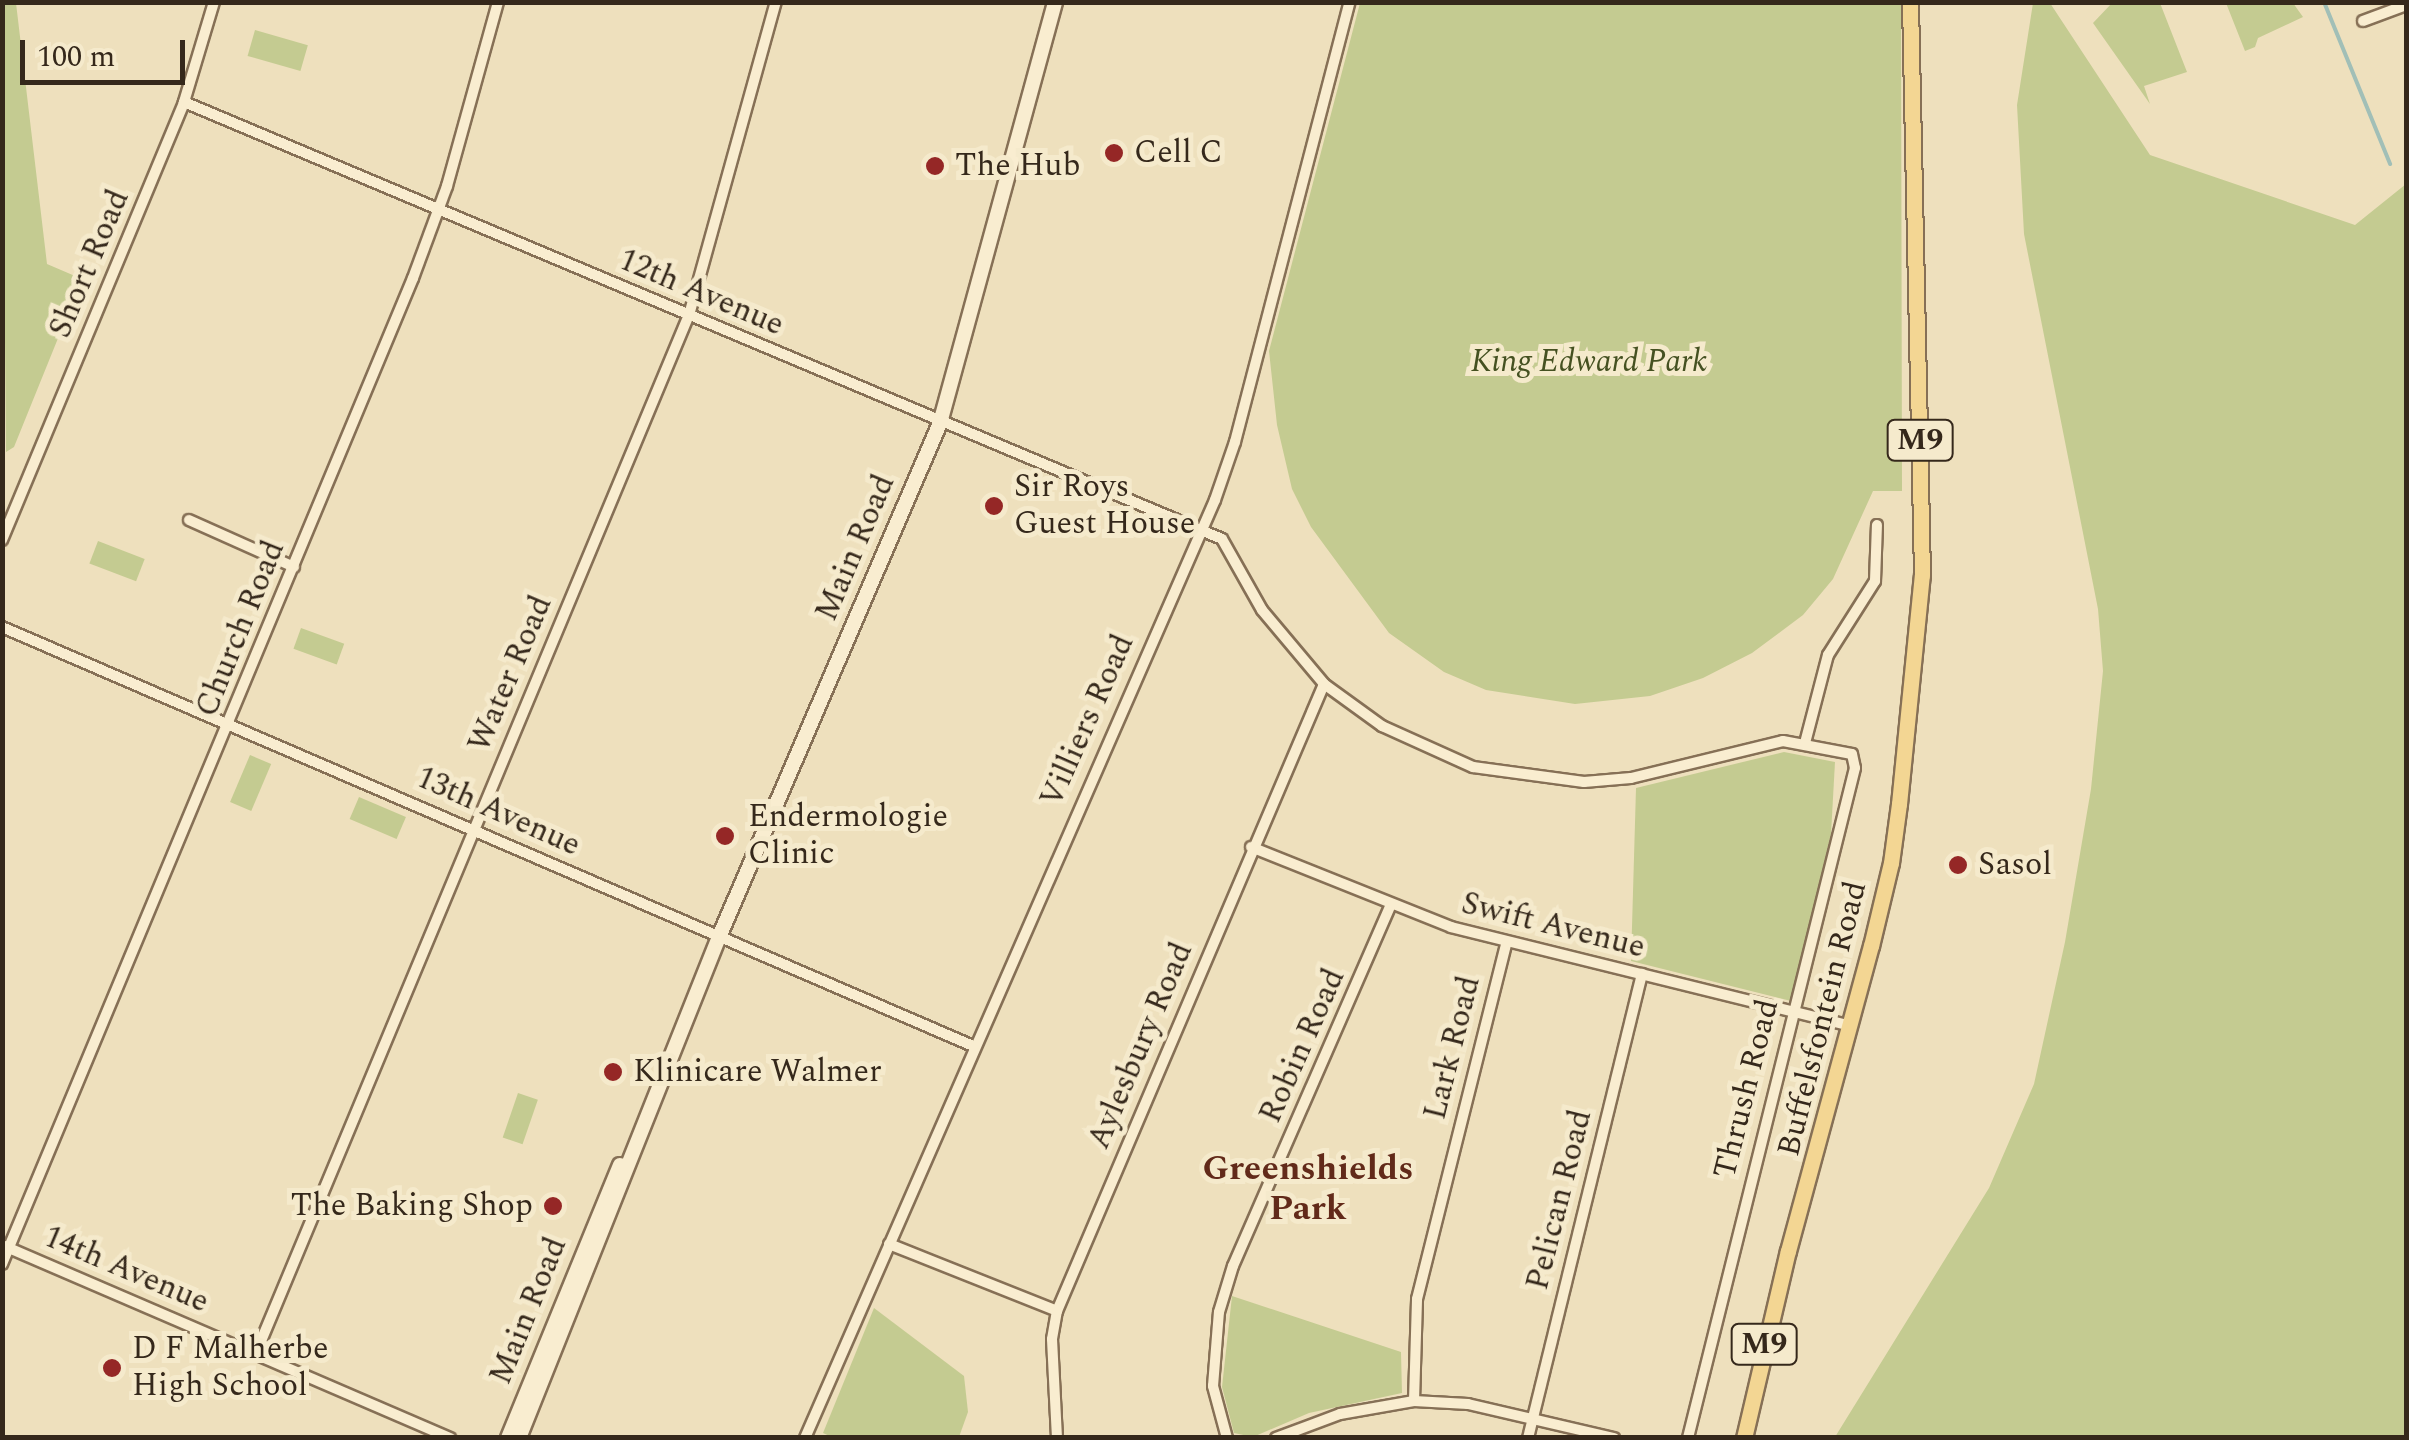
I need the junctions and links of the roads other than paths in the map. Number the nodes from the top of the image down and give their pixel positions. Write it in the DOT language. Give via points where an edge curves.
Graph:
graph roads {
  1 [pos="214,2"];
  2 [pos="498,2"];
  3 [pos="776,2"];
  4 [pos="1055,2"];
  5 [pos="1350,2"];
  6 [pos="1910,2"];
  7 [pos="1918,2"];
  8 [pos="2368,2"];
  9 [pos="2406,4"];
  10 [pos="1914,82"];
  11 [pos="184,102"];
  12 [pos="438,209"];
  13 [pos="689,315"];
  14 [pos="940,423"];
  15 [pos="189,520"];
  16 [pos="1877,525"];
  17 [pos="1200,530"];
  18 [pos="2,540"];
  19 [pos="294,567"];
  20 [pos="2,626"];
  21 [pos="1324,684"];
  22 [pos="229,724"];
  23 [pos="1805,743"];
  24 [pos="1852,754"];
  25 [pos="474,828"];
  26 [pos="1252,847"];
  27 [pos="1391,904"];
  28 [pos="719,937"];
  29 [pos="1506,944"];
  30 [pos="1642,974"];
  31 [pos="1792,1012"];
  32 [pos="1847,1025"];
  33 [pos="973,1046"];
  34 [pos="653,1097"];
  35 [pos="889,1244"];
  36 [pos="6,1247"];
  37 [pos="2,1264"];
  38 [pos="1057,1312"];
  39 [pos="256,1353"];
  40 [pos="1414,1401"];
  41 [pos="1534,1418"];
  42 [pos="450,1438"];
  43 [pos="508,1438"];
  44 [pos="520,1438"];
  45 [pos="806,1438"];
  46 [pos="1057,1438"];
  47 [pos="1227,1438"];
  48 [pos="1276,1438"];
  49 [pos="1528,1438"];
  50 [pos="1614,1438"];
  51 [pos="1688,1438"];
  52 [pos="1744,1438"];
  1 -- 11 [label="street, Short Road"];
  2 -- 12 [label="street, Church Road"];
  3 -- 13 [label="street, Water Road"];
  4 -- 14 [label="main road, Main Road"];
  5 -- 17 [label="street, Villiers Road" via="1235,442"];
  6 -- 10 [label="main road, Buffelsfontein Road / M9"];
  7 -- 10 [label="main road, Buffelsfontein Road / M9"];
  8 -- 9 [label="street" via="2368,19"];
  10 -- 32 [label="main road, Buffelsfontein Road / M9" via="1922,574 1891,863"];
  11 -- 12 [label="street, 12th Avenue"];
  11 -- 18 [label="street, Short Road"];
  12 -- 13 [label="street, 12th Avenue"];
  12 -- 19 [label="street, Church Road"];
  13 -- 14 [label="street, 12th Avenue"];
  13 -- 25 [label="street, Water Road"];
  14 -- 17 [label="street, 12th Avenue"];
  14 -- 28 [label="main road, Main Road"];
  15 -- 19 [label="street"];
  16 -- 23 [label="street" via="1876,581 1828,655"];
  17 -- 21 [label="street, 12th Avenue" via="1226,543 1262,610"];
  17 -- 33 [label="street, Villiers Road"];
  19 -- 22 [label="street, Church Road"];
  20 -- 22 [label="street, 13th Avenue"];
  21 -- 23 [label="street, 12th Avenue" via="1354,709 1426,748 1472,767 1530,778 1632,778 1748,747"];
  21 -- 26 [label="street, Aylesbury Road"];
  22 -- 25 [label="street, 13th Avenue"];
  22 -- 36 [label="street, Church Road"];
  23 -- 24 [label="street, 12th Avenue"];
  24 -- 31 [label="street, Thrush Road" via="1855,768"];
  25 -- 28 [label="street, 13th Avenue"];
  25 -- 39 [label="street, Water Road"];
  26 -- 27 [label="street, Swift Avenue"];
  26 -- 38 [label="street, Aylesbury Road"];
  27 -- 29 [label="street, Swift Avenue"];
  27 -- 47 [label="street, Robin Road" via="1224,1297 1212,1386"];
  28 -- 33 [label="street, 13th Avenue"];
  28 -- 34 [label="main road, Main Road"];
  29 -- 30 [label="street, Swift Avenue"];
  29 -- 40 [label="street, Lark Road" via="1417,1299"];
  30 -- 31 [label="street, Swift Avenue"];
  30 -- 41 [label="street, Pelican Road"];
  31 -- 32 [label="street, Swift Avenue"];
  31 -- 51 [label="street, Thrush Road"];
  32 -- 52 [label="main road, Buffelsfontein Road / M9" via="1790,1223"];
  33 -- 35 [label="street, Villiers Road"];
  34 -- 43 [label="main road, Main Road" via="604,1199"];
  34 -- 44 [label="main road, Main Road"];
  35 -- 38 [label="street"];
  35 -- 45 [label="street, Villiers Road"];
  36 -- 37 [label="street, Church Road"];
  36 -- 39 [label="street, 14th Avenue"];
  38 -- 46 [label="street, Aylesbury Road"];
  39 -- 42 [label="street, 14th Avenue"];
  40 -- 41 [label="street"];
  40 -- 48 [label="street" via="1340,1414"];
  41 -- 49 [label="street, Pelican Road"];
  41 -- 50 [label="street"];
}
